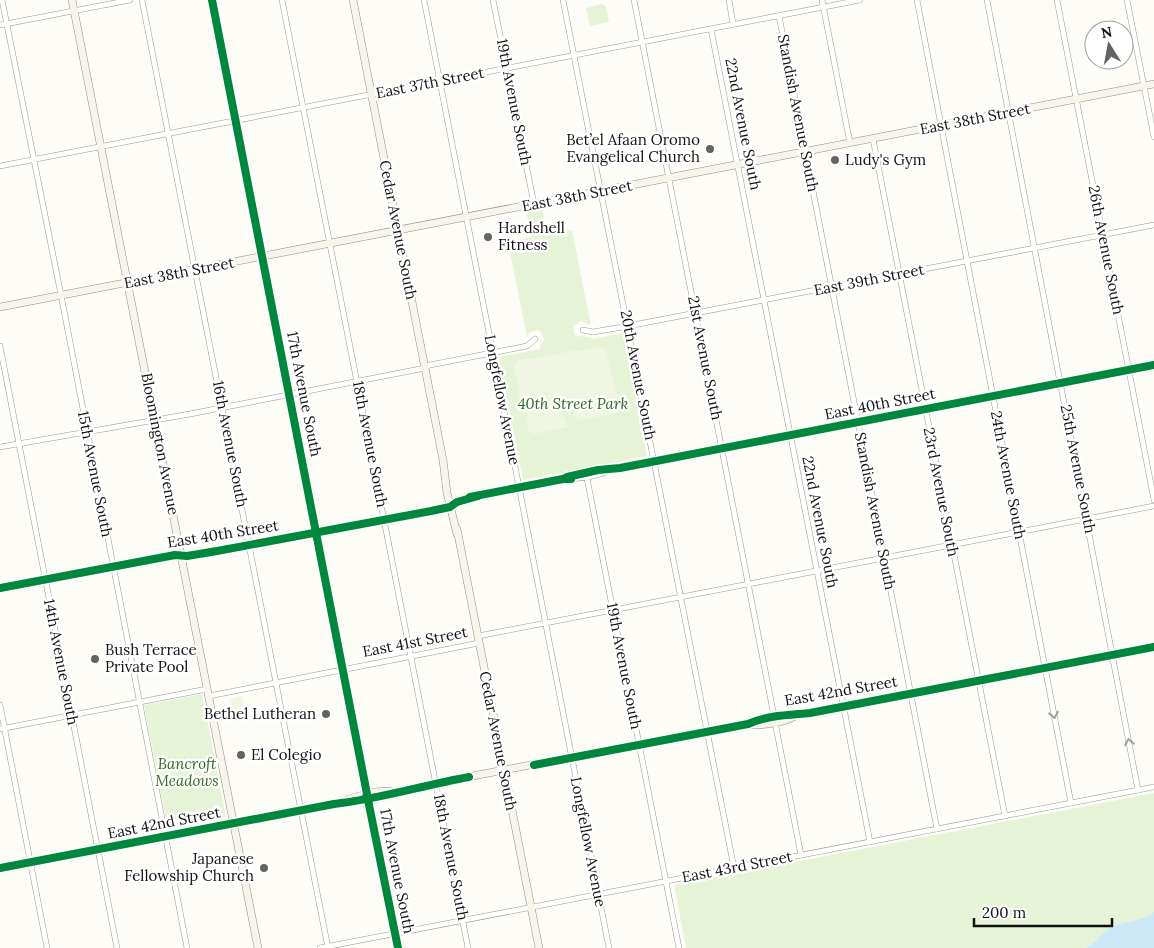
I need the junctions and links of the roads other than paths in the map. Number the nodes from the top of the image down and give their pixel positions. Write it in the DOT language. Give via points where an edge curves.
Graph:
graph roads {
  1 [pos="2,0"];
  2 [pos="72,0"];
  3 [pos="130,0"];
  4 [pos="142,0"];
  5 [pos="212,0"];
  6 [pos="282,0"];
  7 [pos="353,0"];
  8 [pos="424,0"];
  9 [pos="493,0"];
  10 [pos="563,0"];
  11 [pos="634,0"];
  12 [pos="728,0"];
  13 [pos="822,0"];
  14 [pos="860,0"];
  15 [pos="917,0"];
  16 [pos="987,0"];
  17 [pos="1057,0"];
  18 [pos="1127,0"];
  19 [pos="824,7"];
  20 [pos="74,11"];
  21 [pos="780,16"];
  22 [pos="6,24"];
  23 [pos="733,24"];
  24 [pos="0,25"];
  25 [pos="711,29"];
  26 [pos="643,42"];
  27 [pos="575,55"];
  28 [pos="507,68"];
  29 [pos="440,81"];
  30 [pos="1154,84"];
  31 [pos="1144,86"];
  32 [pos="371,95"];
  33 [pos="1077,99"];
  34 [pos="304,108"];
  35 [pos="1009,112"];
  36 [pos="236,121"];
  37 [pos="941,126"];
  38 [pos="169,133"];
  39 [pos="1154,137"];
  40 [pos="873,139"];
  41 [pos="850,143"];
  42 [pos="101,146"];
  43 [pos="805,152"];
  44 [pos="34,159"];
  45 [pos="737,165"];
  46 [pos="0,166"];
  47 [pos="670,178"];
  48 [pos="602,191"];
  49 [pos="534,204"];
  50 [pos="467,217"];
  51 [pos="1154,224"];
  52 [pos="398,230"];
  53 [pos="1102,235"];
  54 [pos="331,244"];
  55 [pos="1035,248"];
  56 [pos="263,257"];
  57 [pos="968,261"];
  58 [pos="196,270"];
  59 [pos="900,274"];
  60 [pos="128,282"];
  61 [pos="832,287"];
  62 [pos="61,295"];
  63 [pos="764,300"];
  64 [pos="0,307"];
  65 [pos="696,313"];
  66 [pos="628,326"];
  67 [pos="583,330"];
  68 [pos="535,339"];
  69 [pos="0,346"];
  70 [pos="492,353"];
  71 [pos="1154,365"];
  72 [pos="425,367"];
  73 [pos="1129,370"];
  74 [pos="358,381"];
  75 [pos="1061,383"];
  76 [pos="290,394"];
  77 [pos="993,396"];
  78 [pos="223,407"];
  79 [pos="926,410"];
  80 [pos="155,420"];
  81 [pos="858,422"];
  82 [pos="87,431"];
  83 [pos="790,436"];
  84 [pos="19,444"];
  85 [pos="0,447"];
  86 [pos="722,449"];
  87 [pos="654,461"];
  88 [pos="586,475"];
  89 [pos="519,488"];
  90 [pos="1154,500"];
  91 [pos="452,504"];
  92 [pos="1154,506"];
  93 [pos="384,519"];
  94 [pos="1087,519"];
  95 [pos="317,531"];
  96 [pos="1019,533"];
  97 [pos="249,544"];
  98 [pos="952,546"];
  99 [pos="181,555"];
  100 [pos="884,558"];
  101 [pos="113,566"];
  102 [pos="816,571"];
  103 [pos="45,579"];
  104 [pos="748,584"];
  105 [pos="0,588"];
  106 [pos="681,597"];
  107 [pos="613,610"];
  108 [pos="545,623"];
  109 [pos="478,639"];
  110 [pos="1154,646"];
  111 [pos="1113,654"];
  112 [pos="412,656"];
  113 [pos="1045,668"];
  114 [pos="343,670"];
  115 [pos="978,680"];
  116 [pos="276,683"];
  117 [pos="208,692"];
  118 [pos="910,693"];
  119 [pos="140,702"];
  120 [pos="0,705"];
  121 [pos="843,706"];
  122 [pos="72,715"];
  123 [pos="774,719"];
  124 [pos="2,728"];
  125 [pos="707,732"];
  126 [pos="640,745"];
  127 [pos="572,758"];
  128 [pos="504,770"];
  129 [pos="437,783"];
  130 [pos="1154,787"];
  131 [pos="1138,790"];
  132 [pos="368,797"];
  133 [pos="1071,803"];
  134 [pos="301,810"];
  135 [pos="1005,816"];
  136 [pos="234,824"];
  137 [pos="937,829"];
  138 [pos="166,836"];
  139 [pos="870,842"];
  140 [pos="98,850"];
  141 [pos="801,855"];
  142 [pos="30,863"];
  143 [pos="0,868"];
  144 [pos="734,868"];
  145 [pos="666,881"];
  146 [pos="599,894"];
  147 [pos="530,907"];
  148 [pos="463,920"];
  149 [pos="396,933"];
  150 [pos="328,947"];
  151 [pos="47,948"];
  152 [pos="117,948"];
  153 [pos="187,948"];
  154 [pos="258,948"];
  155 [pos="320,948"];
  156 [pos="398,948"];
  157 [pos="468,948"];
  158 [pos="539,948"];
  159 [pos="609,948"];
  160 [pos="680,948"];
  1 -- 22 [label="street, 15th Avenue South"];
  2 -- 20 [label="street, Bloomington Avenue"];
  3 -- 20 [label="street"];
  4 -- 38 [label="street, 16th Avenue South"];
  5 -- 36 [label="street, 17th Avenue South"];
  6 -- 34 [label="street, 18th Avenue South"];
  7 -- 32 [label="street, Cedar Avenue South"];
  8 -- 29 [label="street, Longfellow Avenue"];
  9 -- 28 [label="street, 19th Avenue South"];
  10 -- 27 [label="street, 20th Avenue South"];
  11 -- 26 [label="street, 21st Avenue South"];
  12 -- 23 [label="street"];
  13 -- 19 [label="street"];
  14 -- 19 [label="street, East 37th Street"];
  15 -- 37 [label="street, 24th Avenue South"];
  16 -- 35 [label="street, 25th Avenue South"];
  17 -- 33 [label="street, 26th Avenue South"];
  18 -- 31 [label="street"];
  19 -- 21 [label="street, East 37th Street"];
  19 -- 41 [label="street"];
  20 -- 22 [label="street"];
  20 -- 42 [label="street, Bloomington Avenue"];
  21 -- 23 [label="street, East 37th Street"];
  21 -- 43 [label="street, Standish Avenue South"];
  22 -- 24 [label="street"];
  22 -- 44 [label="street, 15th Avenue South"];
  23 -- 25 [label="street, East 37th Street"];
  25 -- 26 [label="street, East 37th Street"];
  25 -- 45 [label="street, 22nd Avenue South"];
  26 -- 27 [label="street, East 37th Street"];
  26 -- 47 [label="street, 21st Avenue South"];
  27 -- 28 [label="street, East 37th Street"];
  27 -- 48 [label="street, 20th Avenue South"];
  28 -- 29 [label="street, East 37th Street"];
  28 -- 49 [label="street, 19th Avenue South"];
  29 -- 32 [label="street, East 37th Street"];
  29 -- 50 [label="street, Longfellow Avenue"];
  30 -- 31 [label="street, East 38th Street"];
  31 -- 33 [label="street, East 38th Street"];
  31 -- 39 [label="street"];
  32 -- 34 [label="street, East 37th Street"];
  32 -- 52 [label="street, Cedar Avenue South"];
  33 -- 35 [label="street, East 38th Street"];
  33 -- 53 [label="street, 26th Avenue South"];
  34 -- 36 [label="street, East 37th Street"];
  34 -- 54 [label="street, 18th Avenue South"];
  35 -- 37 [label="street, East 38th Street"];
  35 -- 55 [label="street, 25th Avenue South"];
  36 -- 38 [label="street, East 37th Street"];
  36 -- 56 [label="street, 17th Avenue South"];
  37 -- 40 [label="street, East 38th Street"];
  37 -- 57 [label="street, 24th Avenue South"];
  38 -- 42 [label="street, East 37th Street"];
  38 -- 58 [label="street, 16th Avenue South"];
  40 -- 41 [label="street, East 38th Street"];
  40 -- 59 [label="street, 23rd Avenue South"];
  41 -- 43 [label="street, East 38th Street"];
  42 -- 44 [label="street, East 37th Street"];
  42 -- 60 [label="street, Bloomington Avenue"];
  43 -- 45 [label="street, East 38th Street"];
  43 -- 61 [label="street, Standish Avenue South"];
  44 -- 46 [label="street, East 37th Street"];
  44 -- 62 [label="street, 15th Avenue South"];
  45 -- 47 [label="street, East 38th Street"];
  45 -- 63 [label="street, 22nd Avenue South"];
  47 -- 48 [label="street, East 38th Street"];
  47 -- 65 [label="street, 21st Avenue South"];
  48 -- 49 [label="street, East 38th Street"];
  48 -- 66 [label="street, 20th Avenue South"];
  49 -- 50 [label="street, East 38th Street"];
  50 -- 52 [label="street, East 38th Street"];
  50 -- 70 [label="street, Longfellow Avenue"];
  51 -- 53 [label="street, East 39th Street"];
  52 -- 54 [label="street, East 38th Street"];
  52 -- 72 [label="street, Cedar Avenue South"];
  53 -- 55 [label="street, East 39th Street"];
  53 -- 73 [label="street, 26th Avenue South"];
  54 -- 56 [label="street, East 38th Street"];
  54 -- 74 [label="street, 18th Avenue South"];
  55 -- 57 [label="street, East 39th Street"];
  55 -- 75 [label="street, 25th Avenue South"];
  56 -- 58 [label="street, East 38th Street"];
  56 -- 76 [label="street, 17th Avenue South"];
  57 -- 59 [label="street, East 39th Street"];
  57 -- 77 [label="street, 24th Avenue South"];
  58 -- 60 [label="street, East 38th Street"];
  58 -- 78 [label="street, 16th Avenue South"];
  59 -- 61 [label="street, East 39th Street"];
  59 -- 79 [label="street, 23rd Avenue South"];
  60 -- 62 [label="street, East 38th Street"];
  60 -- 80 [label="street, Bloomington Avenue"];
  61 -- 63 [label="street, East 39th Street"];
  61 -- 81 [label="street, Standish Avenue South"];
  62 -- 64 [label="street, East 38th Street"];
  62 -- 82 [label="street, 15th Avenue South"];
  63 -- 65 [label="street, East 39th Street"];
  63 -- 83 [label="street, 22nd Avenue South"];
  65 -- 66 [label="street, East 39th Street"];
  65 -- 86 [label="street, 21st Avenue South"];
  66 -- 67 [label="street, East 39th Street" via="594,332"];
  66 -- 87 [label="street, 20th Avenue South"];
  68 -- 70 [label="street" via="527,346"];
  69 -- 84 [label="street, 14th Avenue South"];
  70 -- 72 [label="street"];
  70 -- 89 [label="street, Longfellow Avenue"];
  71 -- 73 [label="street, East 40th Street"];
  72 -- 74 [label="street"];
  72 -- 91 [label="street, Cedar Avenue South"];
  73 -- 75 [label="street, East 40th Street"];
  73 -- 90 [label="street, 26th Avenue South"];
  74 -- 76 [label="street"];
  74 -- 93 [label="street, 18th Avenue South"];
  75 -- 77 [label="street, East 40th Street"];
  75 -- 94 [label="street, 25th Avenue South"];
  76 -- 78 [label="street"];
  76 -- 95 [label="street, 17th Avenue South"];
  77 -- 79 [label="street, East 40th Street"];
  77 -- 96 [label="street, 24th Avenue South"];
  78 -- 80 [label="street"];
  78 -- 97 [label="street, 16th Avenue South"];
  79 -- 81 [label="street, East 40th Street"];
  79 -- 98 [label="street, 23rd Avenue South"];
  80 -- 82 [label="street"];
  80 -- 99 [label="street, Bloomington Avenue"];
  81 -- 83 [label="street, East 40th Street"];
  81 -- 100 [label="street, Standish Avenue South"];
  82 -- 84 [label="street"];
  82 -- 101 [label="street, 15th Avenue South"];
  83 -- 86 [label="street, East 40th Street"];
  83 -- 102 [label="street, 22nd Avenue South"];
  84 -- 85 [label="street"];
  84 -- 103 [label="street, 14th Avenue South"];
  86 -- 87 [label="street, East 40th Street"];
  86 -- 104 [label="street, 21st Avenue South"];
  87 -- 88 [label="street, East 40th Street"];
  87 -- 106 [label="street, 20th Avenue South"];
  88 -- 89 [label="street, East 40th Street" via="567,476 563,480"];
  88 -- 107 [label="street, 19th Avenue South"];
  89 -- 91 [label="street, East 40th Street" via="465,497"];
  89 -- 108 [label="street, Longfellow Avenue"];
  91 -- 93 [label="street, East 40th Street"];
  91 -- 109 [label="street, Cedar Avenue South"];
  92 -- 94 [label="street, East 41st Street"];
  93 -- 95 [label="street, East 40th Street"];
  93 -- 112 [label="street, 18th Avenue South"];
  94 -- 96 [label="street, East 41st Street"];
  94 -- 111 [label="street, 25th Avenue South"];
  95 -- 97 [label="street, East 40th Street"];
  95 -- 114 [label="street, 17th Avenue South"];
  96 -- 98 [label="street, East 41st Street"];
  96 -- 113 [label="street, 24th Avenue South"];
  97 -- 99 [label="street, East 40th Street"];
  97 -- 116 [label="street, 16th Avenue South"];
  98 -- 100 [label="street, East 41st Street"];
  98 -- 115 [label="street, 23rd Avenue South"];
  99 -- 101 [label="street, East 40th Street"];
  99 -- 117 [label="street, Bloomington Avenue"];
  100 -- 102 [label="street, East 41st Street"];
  100 -- 118 [label="street, Standish Avenue South"];
  101 -- 103 [label="street, East 40th Street"];
  101 -- 119 [label="street, 15th Avenue South"];
  102 -- 104 [label="street, East 41st Street"];
  102 -- 121 [label="street, 22nd Avenue South"];
  103 -- 105 [label="street, East 40th Street"];
  103 -- 122 [label="street, 14th Avenue South"];
  104 -- 106 [label="street, East 41st Street"];
  104 -- 123 [label="street, 21st Avenue South"];
  106 -- 107 [label="street, East 41st Street"];
  106 -- 125 [label="street, 20th Avenue South"];
  107 -- 108 [label="street, East 41st Street"];
  107 -- 126 [label="street, 19th Avenue South"];
  108 -- 109 [label="street, East 41st Street"];
  108 -- 127 [label="street, Longfellow Avenue"];
  109 -- 112 [label="street, East 41st Street"];
  109 -- 128 [label="street, Cedar Avenue South"];
  110 -- 111 [label="street, East 42nd Street"];
  111 -- 113 [label="street, East 42nd Street"];
  131 -- 111 [label="street, 25th Avenue South, one-way"];
  112 -- 114 [label="street, East 41st Street"];
  112 -- 129 [label="street, 18th Avenue South"];
  113 -- 115 [label="street, East 42nd Street"];
  113 -- 133 [label="street, 24th Avenue South, one-way"];
  114 -- 116 [label="street, East 41st Street"];
  114 -- 132 [label="street, 17th Avenue South"];
  115 -- 118 [label="street, East 42nd Street"];
  115 -- 135 [label="street, 23rd Avenue South"];
  116 -- 117 [label="street, East 41st Street"];
  116 -- 134 [label="street, 16th Avenue South"];
  117 -- 119 [label="street, East 41st Street"];
  117 -- 136 [label="street, Bloomington Avenue"];
  118 -- 121 [label="street, East 42nd Street"];
  118 -- 137 [label="street, Standish Avenue South"];
  119 -- 122 [label="street, East 41st Street"];
  119 -- 138 [label="street, 15th Avenue South"];
  120 -- 124 [label="street"];
  121 -- 123 [label="street, East 42nd Street" via="790,713"];
  121 -- 139 [label="street, 22nd Avenue South"];
  122 -- 124 [label="street, East 41st Street"];
  122 -- 140 [label="street, 14th Avenue South"];
  123 -- 125 [label="street, East 42nd Street"];
  123 -- 141 [label="street, 21st Avenue South"];
  124 -- 142 [label="street"];
  125 -- 126 [label="street, East 42nd Street"];
  125 -- 144 [label="street, 20th Avenue South"];
  126 -- 127 [label="street, East 42nd Street"];
  126 -- 145 [label="street, 19th Avenue South"];
  127 -- 128 [label="street, East 42nd Street"];
  127 -- 146 [label="street, Longfellow Avenue"];
  128 -- 129 [label="street, East 42nd Street"];
  128 -- 147 [label="street, Cedar Avenue South"];
  129 -- 132 [label="street, East 42nd Street"];
  129 -- 148 [label="street, 18th Avenue South"];
  130 -- 131 [label="street, East 43rd Street"];
  131 -- 133 [label="street, East 43rd Street"];
  132 -- 134 [label="street, East 42nd Street"];
  132 -- 149 [label="street, 17th Avenue South"];
  133 -- 135 [label="street, East 43rd Street"];
  134 -- 136 [label="street, East 42nd Street"];
  134 -- 150 [label="street, 16th Avenue South"];
  135 -- 137 [label="street, East 43rd Street"];
  136 -- 138 [label="street, East 42nd Street"];
  136 -- 154 [label="street, Bloomington Avenue"];
  137 -- 139 [label="street, East 43rd Street"];
  138 -- 140 [label="street, East 42nd Street"];
  138 -- 153 [label="street, 15th Avenue South"];
  139 -- 141 [label="street, East 43rd Street"];
  140 -- 142 [label="street, East 42nd Street"];
  140 -- 152 [label="street, 14th Avenue South"];
  141 -- 144 [label="street, East 43rd Street"];
  142 -- 143 [label="street, East 42nd Street"];
  142 -- 151 [label="street"];
  144 -- 145 [label="street, East 43rd Street"];
  145 -- 146 [label="street, East 43rd Street"];
  145 -- 160 [label="street, 19th Avenue South"];
  146 -- 147 [label="street, East 43rd Street"];
  146 -- 159 [label="street, Longfellow Avenue"];
  147 -- 148 [label="street, East 43rd Street"];
  147 -- 158 [label="street, Cedar Avenue South"];
  148 -- 149 [label="street, East 43rd Street"];
  148 -- 157 [label="street, 18th Avenue South"];
  149 -- 150 [label="street, East 43rd Street"];
  149 -- 156 [label="street, 17th Avenue South"];
  150 -- 155 [label="street, East 43rd Street"];
}
